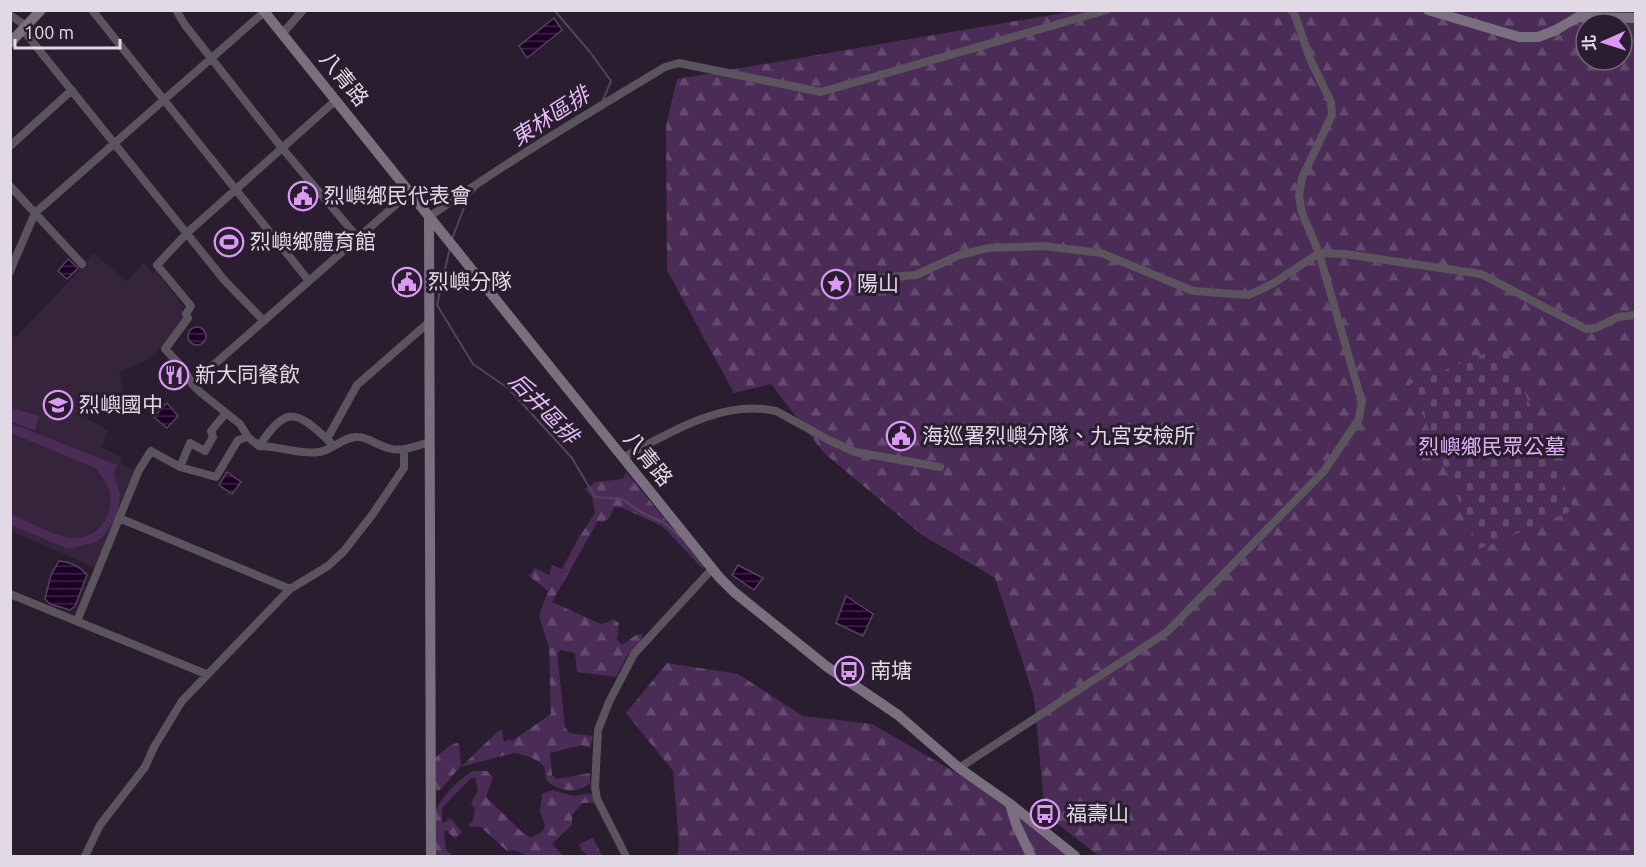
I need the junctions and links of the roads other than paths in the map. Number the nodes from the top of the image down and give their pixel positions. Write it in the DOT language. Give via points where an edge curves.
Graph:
graph roads {
  1 [pos="41,10"];
  2 [pos="93,10"];
  3 [pos="176,10"];
  4 [pos="303,10"];
  5 [pos="1107,10"];
  6 [pos="1290,10"];
  7 [pos="1428,10"];
  8 [pos="264,11"];
  9 [pos="10,15"];
  10 [pos="1635,18"];
  11 [pos="25,28"];
  12 [pos="282,34"];
  13 [pos="10,43"];
  14 [pos="211,59"];
  15 [pos="72,90"];
  16 [pos="164,100"];
  17 [pos="336,100"];
  18 [pos="115,143"];
  19 [pos="10,147"];
  20 [pos="282,148"];
  21 [pos="10,186"];
  22 [pos="235,190"];
  23 [pos="409,193"];
  24 [pos="35,213"];
  25 [pos="429,217"];
  26 [pos="187,233"];
  27 [pos="358,238"];
  28 [pos="1319,253"];
  29 [pos="82,264"];
  30 [pos="10,271"];
  31 [pos="857,276"];
  32 [pos="309,281"];
  33 [pos="1635,315"];
  34 [pos="264,321"];
  35 [pos="428,323"];
  36 [pos="192,384"];
  37 [pos="226,413"];
  38 [pos="248,437"];
  39 [pos="327,439"];
  40 [pos="429,442"];
  41 [pos="259,446"];
  42 [pos="334,446"];
  43 [pos="404,451"];
  44 [pos="622,458"];
  45 [pos="180,467"];
  46 [pos="940,467"];
  47 [pos="119,518"];
  48 [pos="712,569"];
  49 [pos="290,590"];
  50 [pos="10,594"];
  51 [pos="77,621"];
  52 [pos="206,674"];
  53 [pos="959,768"];
  54 [pos="1009,803"];
  55 [pos="85,856"];
  56 [pos="431,856"];
  57 [pos="626,856"];
  58 [pos="1031,856"];
  59 [pos="1075,856"];
  1 -- 11 [label="main road"];
  2 -- 16 [label="street"];
  3 -- 14 [label="street"];
  4 -- 12 [label="street"];
  5 -- 25 [label="street" via="821,92 679,63 665,67 571,123"];
  6 -- 28 [label="street" via="1331,102 1332,115 1302,178 1299,196"];
  7 -- 10 [label="main road" via="1519,37 1538,37 1578,17"];
  8 -- 12 [label="main road, 八青路"];
  8 -- 14 [label="street"];
  9 -- 11 [label="street"];
  11 -- 13 [label="main road"];
  11 -- 15 [label="street"];
  12 -- 17 [label="main road, 八青路"];
  14 -- 16 [label="street"];
  14 -- 20 [label="street"];
  15 -- 18 [label="street"];
  15 -- 19 [label="street"];
  16 -- 18 [label="street"];
  16 -- 22 [label="street"];
  17 -- 20 [label="street"];
  17 -- 23 [label="main road, 八青路"];
  18 -- 24 [label="street"];
  18 -- 26 [label="street"];
  20 -- 22 [label="street"];
  20 -- 27 [label="street"];
  21 -- 24 [label="street"];
  22 -- 26 [label="street"];
  22 -- 32 [label="street"];
  23 -- 25 [label="main road, 八青路"];
  23 -- 27 [label="street"];
  24 -- 29 [label="street"];
  24 -- 30 [label="street"];
  25 -- 35 [label="main road"];
  25 -- 44 [label="main road, 八青路"];
  26 -- 34 [label="street" via="225,281"];
  26 -- 36 [label="street" via="157,265 191,306 188,318 165,349"];
  27 -- 32 [label="street"];
  28 -- 31 [label="street" via="1249,295 1192,291 1101,253 1043,246 988,248 957,256 916,275 864,279"];
  28 -- 33 [label="street" via="1481,274 1586,329"];
  28 -- 53 [label="street" via="1362,400 1359,419 1324,471 1167,632"];
  32 -- 34 [label="street"];
  34 -- 36 [label="street"];
  35 -- 39 [label="street" via="357,385"];
  35 -- 40 [label="main road"];
  36 -- 37 [label="street"];
  37 -- 38 [label="street"];
  37 -- 45 [label="street" via="211,431 213,437 205,451 190,443"];
  38 -- 41 [label="street"];
  38 -- 45 [label="street" via="238,440 216,477"];
  39 -- 41 [label="street" via="303,419 290,415 281,418"];
  39 -- 42 [label="street"];
  40 -- 43 [label="street"];
  40 -- 56 [label="main road"];
  41 -- 42 [label="street" via="318,453"];
  42 -- 43 [label="street" via="356,436"];
  43 -- 49 [label="street" via="404,468 344,551"];
  44 -- 46 [label="street" via="686,424 720,414 768,410 855,452"];
  44 -- 48 [label="main road, 八青路"];
  45 -- 47 [label="street" via="151,451"];
  47 -- 49 [label="street"];
  47 -- 51 [label="street"];
  48 -- 53 [label="main road, 八青路" via="734,592 826,666 898,715"];
  48 -- 57 [label="street" via="634,654 598,730 597,799"];
  49 -- 52 [label="street"];
  50 -- 51 [label="street"];
  51 -- 52 [label="street"];
  52 -- 55 [label="street" via="182,701 145,767 100,825"];
  53 -- 54 [label="main road, 八青路"];
  54 -- 58 [label="main road"];
  54 -- 59 [label="main road, 八青路"];
}
